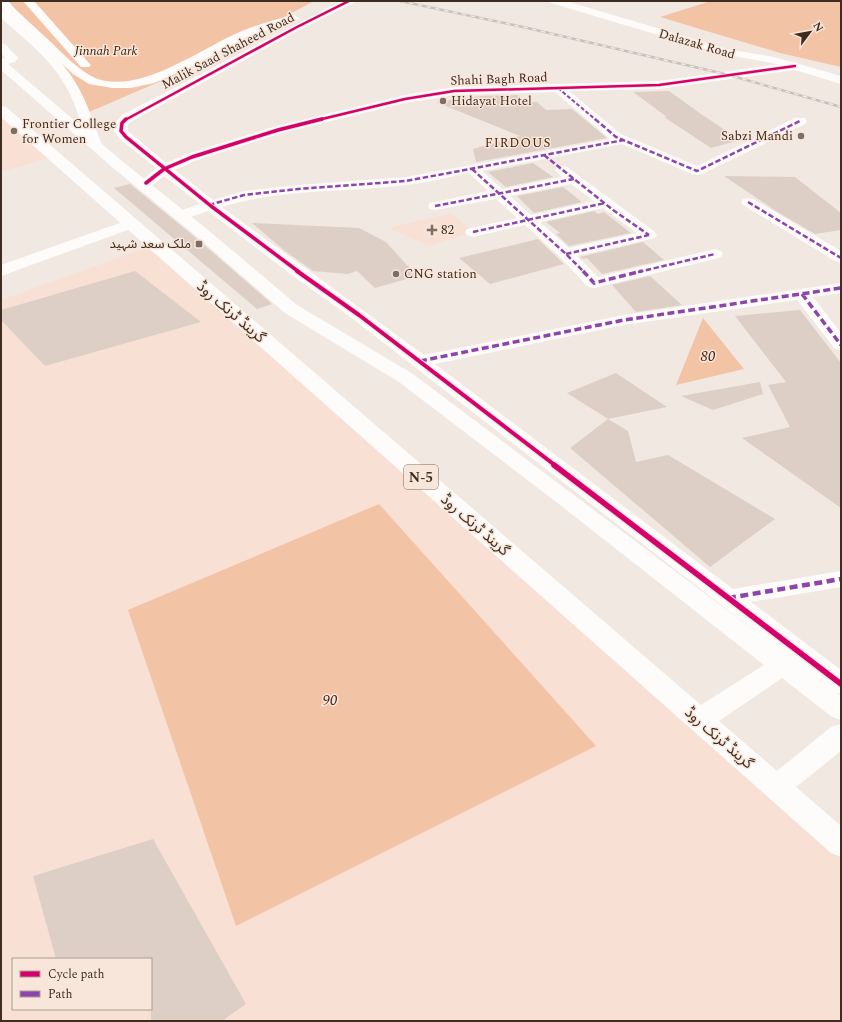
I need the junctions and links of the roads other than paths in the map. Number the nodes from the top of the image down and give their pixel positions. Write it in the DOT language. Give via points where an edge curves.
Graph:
graph roads {
  1 [pos="1,1"];
  2 [pos="28,1"];
  3 [pos="334,1"];
  4 [pos="349,1"];
  5 [pos="554,1"];
  6 [pos="571,1"];
  7 [pos="591,1"];
  8 [pos="1,12"];
  9 [pos="261,28"];
  10 [pos="1,46"];
  11 [pos="774,60"];
  12 [pos="1,63"];
  13 [pos="795,66"];
  14 [pos="841,76"];
  15 [pos="841,80"];
  16 [pos="558,88"];
  17 [pos="1,110"];
  18 [pos="800,121"];
  19 [pos="624,140"];
  20 [pos="95,145"];
  21 [pos="544,155"];
  22 [pos="472,168"];
  23 [pos="164,169"];
  24 [pos="574,179"];
  25 [pos="146,182"];
  26 [pos="500,194"];
  27 [pos="748,202"];
  28 [pos="605,203"];
  29 [pos="209,205"];
  30 [pos="435,206"];
  31 [pos="184,214"];
  32 [pos="528,220"];
  33 [pos="131,224"];
  34 [pos="473,232"];
  35 [pos="566,254"];
  36 [pos="715,254"];
  37 [pos="841,258"];
  38 [pos="1,271"];
  39 [pos="841,288"];
  40 [pos="802,294"];
  41 [pos="841,345"];
  42 [pos="419,362"];
  43 [pos="841,579"];
  44 [pos="728,598"];
  45 [pos="783,665"];
  46 [pos="841,684"];
  47 [pos="841,710"];
  48 [pos="703,717"];
  49 [pos="841,735"];
  50 [pos="781,782"];
  51 [pos="841,844"];
  1 -- 9 [label="main road" via="68,65 86,77 102,83 139,83 163,76"];
  2 -- 9 [label="main road" via="88,67 112,78 130,78 154,72 218,41 244,31"];
  3 -- 9 [label="main road, Malik Saad Shaheed Road" via="306,14"];
  4 -- 23 [label="main road, Malik Saad Shaheed Road" via="127,118 121,126 121,131"];
  5 -- 11 [label="main road, Dalazak Road" via="726,52"];
  6 -- 11 [label="main road"];
  7 -- 14 [label="main road, Dalazak Road"];
  8 -- 20 [label="main road" via="67,78"];
  10 -- 12 [label="main road" via="12,58"];
  11 -- 13 [label="main road, Dalazak Road"];
  12 -- 20 [label="main road"];
  13 -- 15 [label="main road, Dalazak Road"];
  13 -- 16 [label="main road, Shahi Bagh Road" via="659,85"];
  16 -- 19 [label="main road" via="616,137"];
  16 -- 23 [label="main road, Shahi Bagh Road" via="454,91 405,99 278,130 192,157"];
  17 -- 33 [label="main road, گرینڈ ٹرنک روڈ / N-5"];
  18 -- 19 [label="main road" via="697,171"];
  19 -- 21 [label="main road"];
  20 -- 45 [label="main road" via="292,309 406,378"];
  21 -- 22 [label="main road"];
  21 -- 24 [label="main road"];
  22 -- 26 [label="main road"];
  22 -- 29 [label="main road" via="406,181 244,195"];
  23 -- 25 [label="main road, Shahi Bagh Road"];
  23 -- 29 [label="main road"];
  24 -- 26 [label="main road"];
  24 -- 28 [label="main road"];
  26 -- 30 [label="main road"];
  26 -- 32 [label="main road"];
  27 -- 37 [label="main road"];
  28 -- 32 [label="main road"];
  28 -- 35 [label="main road" via="649,235"];
  29 -- 31 [label="main road"];
  29 -- 42 [label="main road"];
  32 -- 34 [label="main road"];
  32 -- 35 [label="main road"];
  33 -- 38 [label="main road"];
  33 -- 48 [label="main road, گرینڈ ٹرنک روڈ / N-5"];
  35 -- 36 [label="main road" via="594,283"];
  39 -- 40 [label="main road"];
  40 -- 41 [label="main road"];
  40 -- 42 [label="main road" via="624,320"];
  42 -- 44 [label="main road"];
  43 -- 44 [label="main road"];
  44 -- 46 [label="main road"];
  45 -- 47 [label="main road"];
  45 -- 48 [label="main road"];
  48 -- 50 [label="main road, گرینڈ ٹرنک روڈ / N-5"];
  49 -- 50 [label="main road"];
  50 -- 51 [label="main road, گرینڈ ٹرنک روڈ / N-5"];
}
